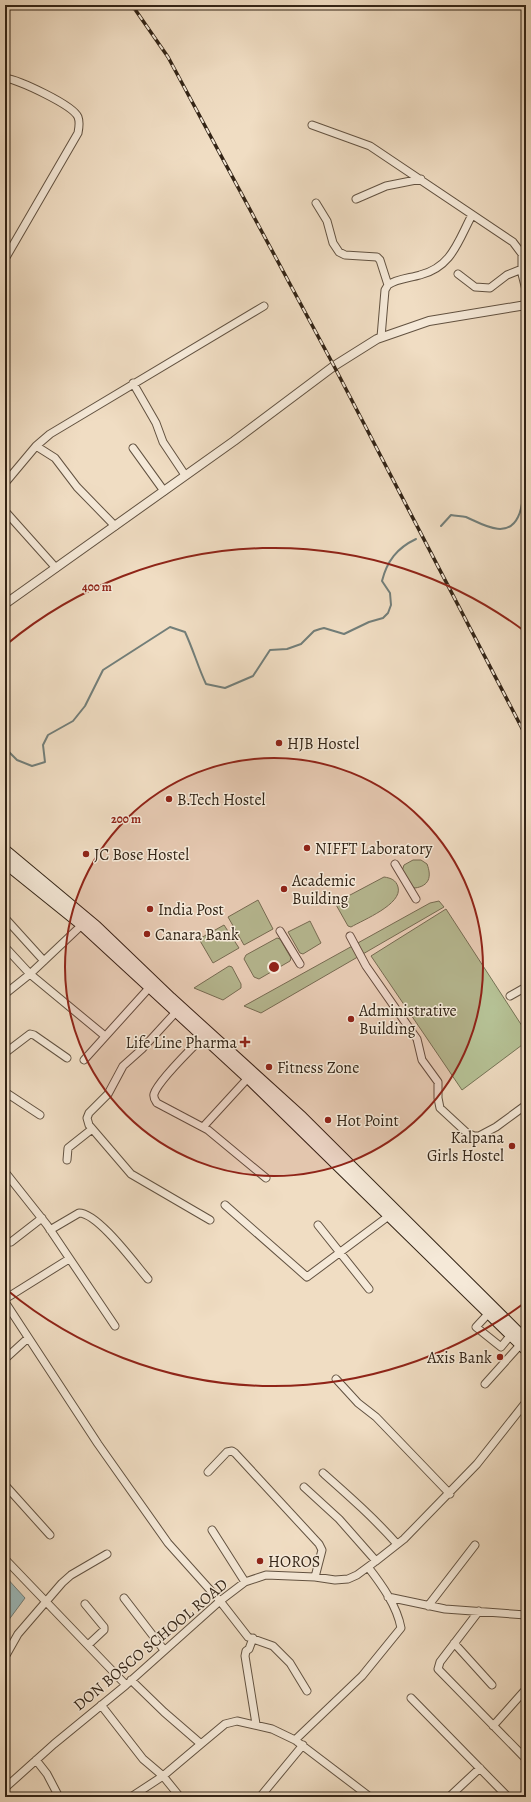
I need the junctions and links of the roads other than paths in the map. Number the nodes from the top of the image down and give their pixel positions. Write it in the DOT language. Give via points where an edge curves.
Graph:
graph roads {
  1 [pos="6,80"];
  2 [pos="312,125"];
  3 [pos="421,179"];
  4 [pos="356,199"];
  5 [pos="316,203"];
  6 [pos="472,214"];
  7 [pos="5,259"];
  8 [pos="522,269"];
  9 [pos="458,274"];
  10 [pos="388,285"];
  11 [pos="526,290"];
  12 [pos="526,304"];
  13 [pos="264,306"];
  14 [pos="381,337"];
  15 [pos="133,383"];
  16 [pos="36,446"];
  17 [pos="133,448"];
  18 [pos="185,475"];
  19 [pos="5,483"];
  20 [pos="164,490"];
  21 [pos="5,511"];
  22 [pos="115,526"];
  23 [pos="56,568"];
  24 [pos="5,604"];
  25 [pos="5,850"];
  26 [pos="5,864"];
  27 [pos="395,864"];
  28 [pos="416,899"];
  29 [pos="5,918"];
  30 [pos="85,922"];
  31 [pos="280,930"];
  32 [pos="350,936"];
  33 [pos="5,947"];
  34 [pos="44,961"];
  35 [pos="300,964"];
  36 [pos="30,974"];
  37 [pos="526,987"];
  38 [pos="149,988"];
  39 [pos="5,994"];
  40 [pos="510,996"];
  41 [pos="176,1012"];
  42 [pos="105,1036"];
  43 [pos="203,1037"];
  44 [pos="5,1054"];
  45 [pos="66,1058"];
  46 [pos="84,1060"];
  47 [pos="248,1078"];
  48 [pos="5,1092"];
  49 [pos="526,1105"];
  50 [pos="40,1115"];
  51 [pos="203,1127"];
  52 [pos="92,1128"];
  53 [pos="67,1160"];
  54 [pos="5,1172"];
  55 [pos="266,1178"];
  56 [pos="225,1205"];
  57 [pos="390,1215"];
  58 [pos="42,1218"];
  59 [pos="210,1220"];
  60 [pos="318,1225"];
  61 [pos="50,1230"];
  62 [pos="11,1242"];
  63 [pos="340,1252"];
  64 [pos="69,1259"];
  65 [pos="148,1279"];
  66 [pos="369,1289"];
  67 [pos="5,1299"];
  68 [pos="5,1302"];
  69 [pos="488,1314"];
  70 [pos="115,1326"];
  71 [pos="510,1336"];
  72 [pos="28,1338"];
  73 [pos="524,1345"];
  74 [pos="5,1359"];
  75 [pos="336,1379"];
  76 [pos="485,1384"];
  77 [pos="526,1402"];
  78 [pos="208,1472"];
  79 [pos="323,1473"];
  80 [pos="5,1485"];
  81 [pos="304,1487"];
  82 [pos="450,1494"];
  83 [pos="212,1530"];
  84 [pos="50,1535"];
  85 [pos="397,1544"];
  86 [pos="475,1545"];
  87 [pos="107,1554"];
  88 [pos="5,1559"];
  89 [pos="376,1561"];
  90 [pos="368,1567"];
  91 [pos="315,1577"];
  92 [pos="245,1582"];
  93 [pos="388,1596"];
  94 [pos="124,1598"];
  95 [pos="46,1601"];
  96 [pos="220,1601"];
  97 [pos="85,1604"];
  98 [pos="428,1606"];
  99 [pos="479,1611"];
  100 [pos="526,1615"];
  101 [pos="253,1638"];
  102 [pos="454,1643"];
  103 [pos="88,1645"];
  104 [pos="164,1650"];
  105 [pos="5,1657"];
  106 [pos="128,1682"];
  107 [pos="492,1685"];
  108 [pos="526,1689"];
  109 [pos="307,1691"];
  110 [pos="411,1698"];
  111 [pos="101,1705"];
  112 [pos="256,1724"];
  113 [pos="493,1726"];
  114 [pos="295,1740"];
  115 [pos="201,1744"];
  116 [pos="302,1745"];
  117 [pos="526,1759"];
  118 [pos="36,1760"];
  119 [pos="480,1768"];
  120 [pos="163,1776"];
  121 [pos="5,1788"];
  122 [pos="59,1797"];
  123 [pos="131,1797"];
  124 [pos="180,1797"];
  125 [pos="260,1797"];
  126 [pos="370,1797"];
  127 [pos="449,1797"];
  128 [pos="507,1797"];
  1 -- 7 [label="street" via="31,87 74,110 79,121 78,132"];
  2 -- 3 [label="street" via="370,146"];
  3 -- 4 [label="street" via="382,187"];
  3 -- 6 [label="street"];
  5 -- 10 [label="street" via="327,221 333,243 339,252 346,255 377,257"];
  6 -- 8 [label="street" via="518,247 523,260"];
  6 -- 10 [label="street" via="449,258 439,268"];
  8 -- 9 [label="street" via="507,275 490,288 475,287"];
  8 -- 11 [label="street"];
  10 -- 14 [label="street" via="385,290"];
  12 -- 14 [label="street" via="429,321"];
  13 -- 15 [label="street"];
  14 -- 18 [label="street" via="334,366"];
  15 -- 16 [label="street" via="50,434"];
  15 -- 18 [label="street" via="156,423 163,442"];
  16 -- 19 [label="street"];
  16 -- 22 [label="street" via="55,458 77,487"];
  17 -- 20 [label="street"];
  18 -- 20 [label="street"];
  20 -- 22 [label="street"];
  21 -- 23 [label="street"];
  22 -- 23 [label="street"];
  23 -- 24 [label="street"];
  25 -- 30 [label="main road"];
  26 -- 30 [label="main road"];
  27 -- 28 [label="street"];
  29 -- 34 [label="street"];
  30 -- 34 [label="street"];
  30 -- 38 [label="main road"];
  30 -- 73 [label="main road" via="302,1117"];
  31 -- 35 [label="street"];
  32 -- 49 [label="street" via="366,966 417,1039 422,1060 438,1082 440,1108 467,1133 479,1136"];
  33 -- 36 [label="street"];
  34 -- 36 [label="street"];
  36 -- 39 [label="street"];
  36 -- 42 [label="street"];
  37 -- 40 [label="street"];
  38 -- 41 [label="main road"];
  38 -- 42 [label="street"];
  41 -- 43 [label="main road"];
  41 -- 52 [label="street" via="123,1066 108,1094 89,1112 87,1118"];
  42 -- 46 [label="street"];
  43 -- 47 [label="main road"];
  43 -- 51 [label="street" via="154,1094 157,1103"];
  44 -- 45 [label="street" via="30,1034"];
  47 -- 51 [label="street"];
  47 -- 57 [label="main road"];
  48 -- 50 [label="street"];
  51 -- 55 [label="street"];
  52 -- 53 [label="street" via="68,1148"];
  52 -- 59 [label="street" via="131,1174"];
  54 -- 58 [label="street"];
  56 -- 63 [label="street" via="307,1277"];
  57 -- 63 [label="street"];
  57 -- 69 [label="main road"];
  58 -- 61 [label="street"];
  58 -- 62 [label="street"];
  60 -- 63 [label="street"];
  61 -- 64 [label="street"];
  61 -- 65 [label="street" via="79,1213 84,1213 107,1230"];
  63 -- 66 [label="street"];
  64 -- 67 [label="street"];
  64 -- 70 [label="street"];
  68 -- 72 [label="street"];
  69 -- 71 [label="main road"];
  69 -- 71 [label="street" via="476,1327 501,1347"];
  71 -- 73 [label="main road"];
  72 -- 74 [label="street"];
  72 -- 96 [label="street" via="134,1497 168,1543"];
  73 -- 76 [label="street"];
  75 -- 82 [label="street"];
  77 -- 82 [label="street, DON BOSCO SCHOOL ROAD"];
  78 -- 91 [label="street" via="227,1452 232,1451 319,1544 322,1550"];
  79 -- 85 [label="street" via="352,1498"];
  80 -- 84 [label="street"];
  81 -- 89 [label="street" via="339,1519"];
  82 -- 85 [label="street, DON BOSCO SCHOOL ROAD"];
  83 -- 92 [label="street"];
  85 -- 89 [label="street, DON BOSCO SCHOOL ROAD"];
  86 -- 98 [label="street"];
  87 -- 95 [label="street" via="71,1575"];
  88 -- 95 [label="street"];
  89 -- 90 [label="street, DON BOSCO SCHOOL ROAD"];
  90 -- 91 [label="street, DON BOSCO SCHOOL ROAD" via="348,1579"];
  90 -- 93 [label="street"];
  91 -- 92 [label="street, DON BOSCO SCHOOL ROAD" via="266,1575"];
  92 -- 96 [label="street, DON BOSCO SCHOOL ROAD"];
  93 -- 98 [label="street"];
  93 -- 114 [label="street" via="401,1628 362,1676"];
  94 -- 104 [label="street"];
  95 -- 103 [label="street"];
  95 -- 105 [label="street" via="18,1634"];
  96 -- 101 [label="street" via="248,1637"];
  96 -- 104 [label="street, DON BOSCO SCHOOL ROAD"];
  97 -- 103 [label="street" via="104,1627"];
  98 -- 99 [label="street"];
  99 -- 100 [label="street"];
  99 -- 102 [label="street"];
  101 -- 109 [label="street" via="278,1650 290,1663"];
  101 -- 112 [label="street" via="245,1656"];
  102 -- 107 [label="street"];
  102 -- 113 [label="street" via="438,1669"];
  103 -- 106 [label="street"];
  104 -- 106 [label="street, DON BOSCO SCHOOL ROAD"];
  106 -- 111 [label="street, DON BOSCO SCHOOL ROAD"];
  106 -- 115 [label="street"];
  108 -- 113 [label="street"];
  110 -- 119 [label="street"];
  111 -- 118 [label="street, DON BOSCO SCHOOL ROAD"];
  111 -- 120 [label="street" via="143,1759"];
  112 -- 114 [label="street"];
  112 -- 115 [label="street" via="237,1721 225,1724"];
  113 -- 117 [label="street"];
  114 -- 116 [label="street"];
  115 -- 120 [label="street"];
  116 -- 125 [label="street"];
  116 -- 126 [label="street"];
  118 -- 121 [label="street, DON BOSCO SCHOOL ROAD"];
  118 -- 122 [label="street"];
  119 -- 127 [label="street"];
  119 -- 128 [label="street"];
  120 -- 123 [label="street"];
  120 -- 124 [label="street"];
}
